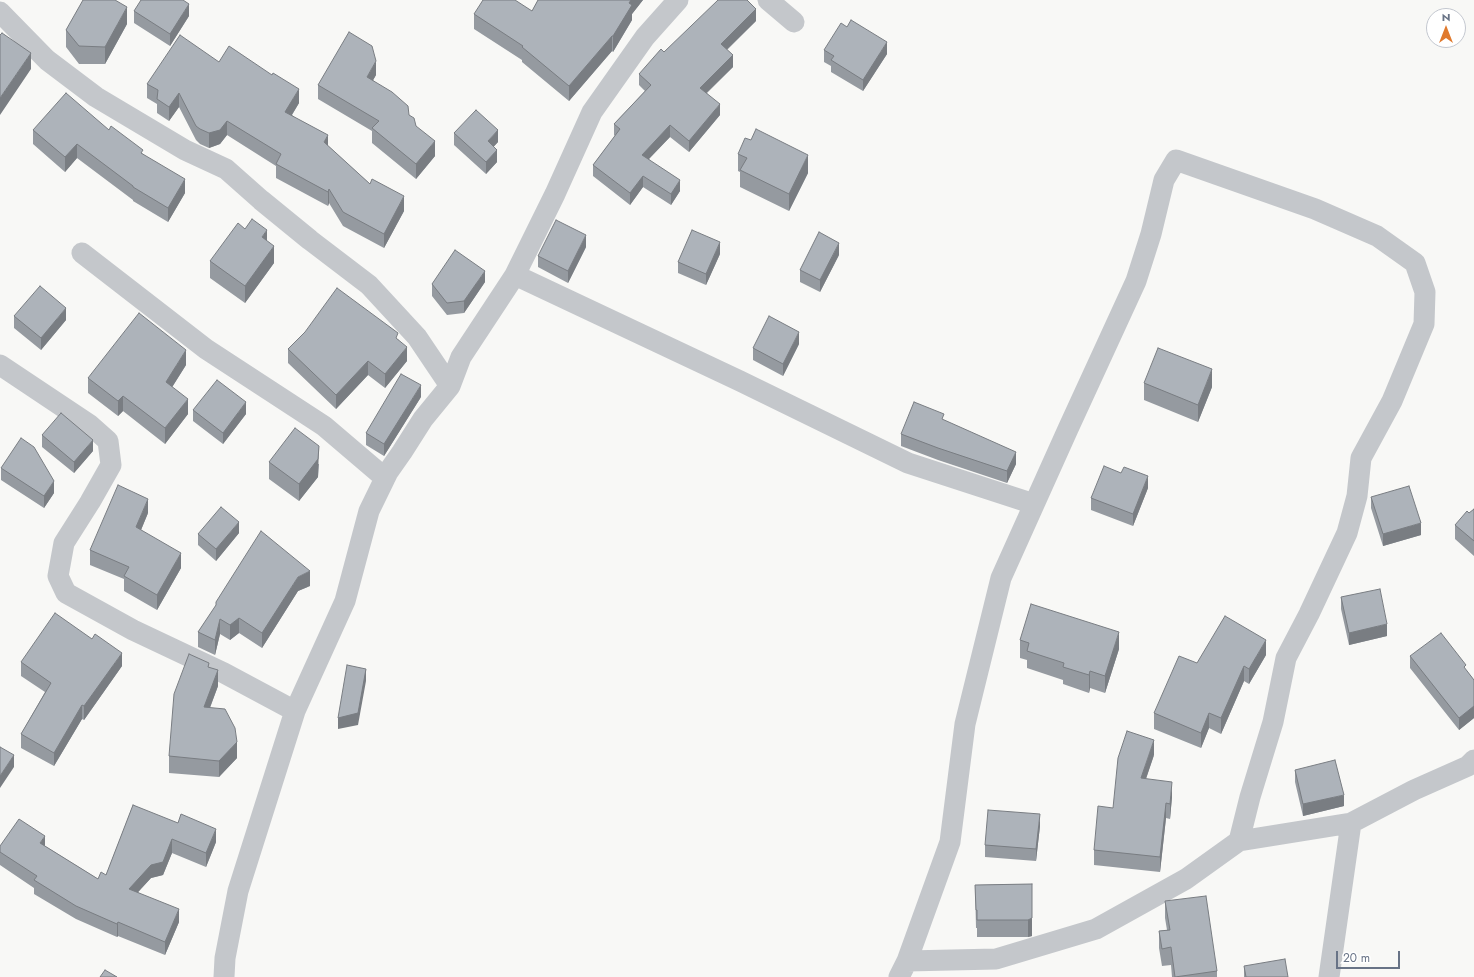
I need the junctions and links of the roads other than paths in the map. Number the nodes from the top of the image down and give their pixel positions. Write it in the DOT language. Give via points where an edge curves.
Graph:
graph roads {
  1 [pos="678,0"];
  2 [pos="768,0"];
  3 [pos="0,12"];
  4 [pos="794,22"];
  5 [pos="82,253"];
  6 [pos="515,275"];
  7 [pos="0,365"];
  8 [pos="450,386"];
  9 [pos="385,478"];
  10 [pos="1034,504"];
  11 [pos="295,711"];
  12 [pos="1474,760"];
  13 [pos="1351,823"];
  14 [pos="1239,841"];
  15 [pos="903,969"];
  16 [pos="224,977"];
  17 [pos="1328,977"];
  1 -- 6 [label="street" via="645,37 592,112"];
  2 -- 4 [label="street"];
  3 -- 8 [label="street" via="47,60 90,93 185,150 226,169 310,240 369,285 417,337"];
  5 -- 9 [label="street" via="206,348 324,426"];
  6 -- 8 [label="street" via="461,357"];
  6 -- 10 [label="street" via="908,463"];
  7 -- 11 [label="street" via="90,425 108,441 111,465 64,542 58,576 66,593 133,630 224,673"];
  8 -- 9 [label="street" via="423,419"];
  9 -- 11 [label="street" via="369,511 345,601"];
  10 -- 14 [label="street" via="1136,281 1152,234 1164,180 1176,160 1314,209 1377,236 1415,263 1425,292 1424,324 1392,401 1361,458 1358,496 1347,533 1286,658 1273,722"];
  10 -- 15 [label="street" via="1001,578 965,724 950,842"];
  11 -- 16 [label="street" via="238,891 225,958"];
  12 -- 13 [label="street" via="1468,766 1414,790"];
  13 -- 14 [label="street"];
  13 -- 17 [label="street"];
  14 -- 15 [label="street" via="1186,879 1096,929 996,959"];
}
